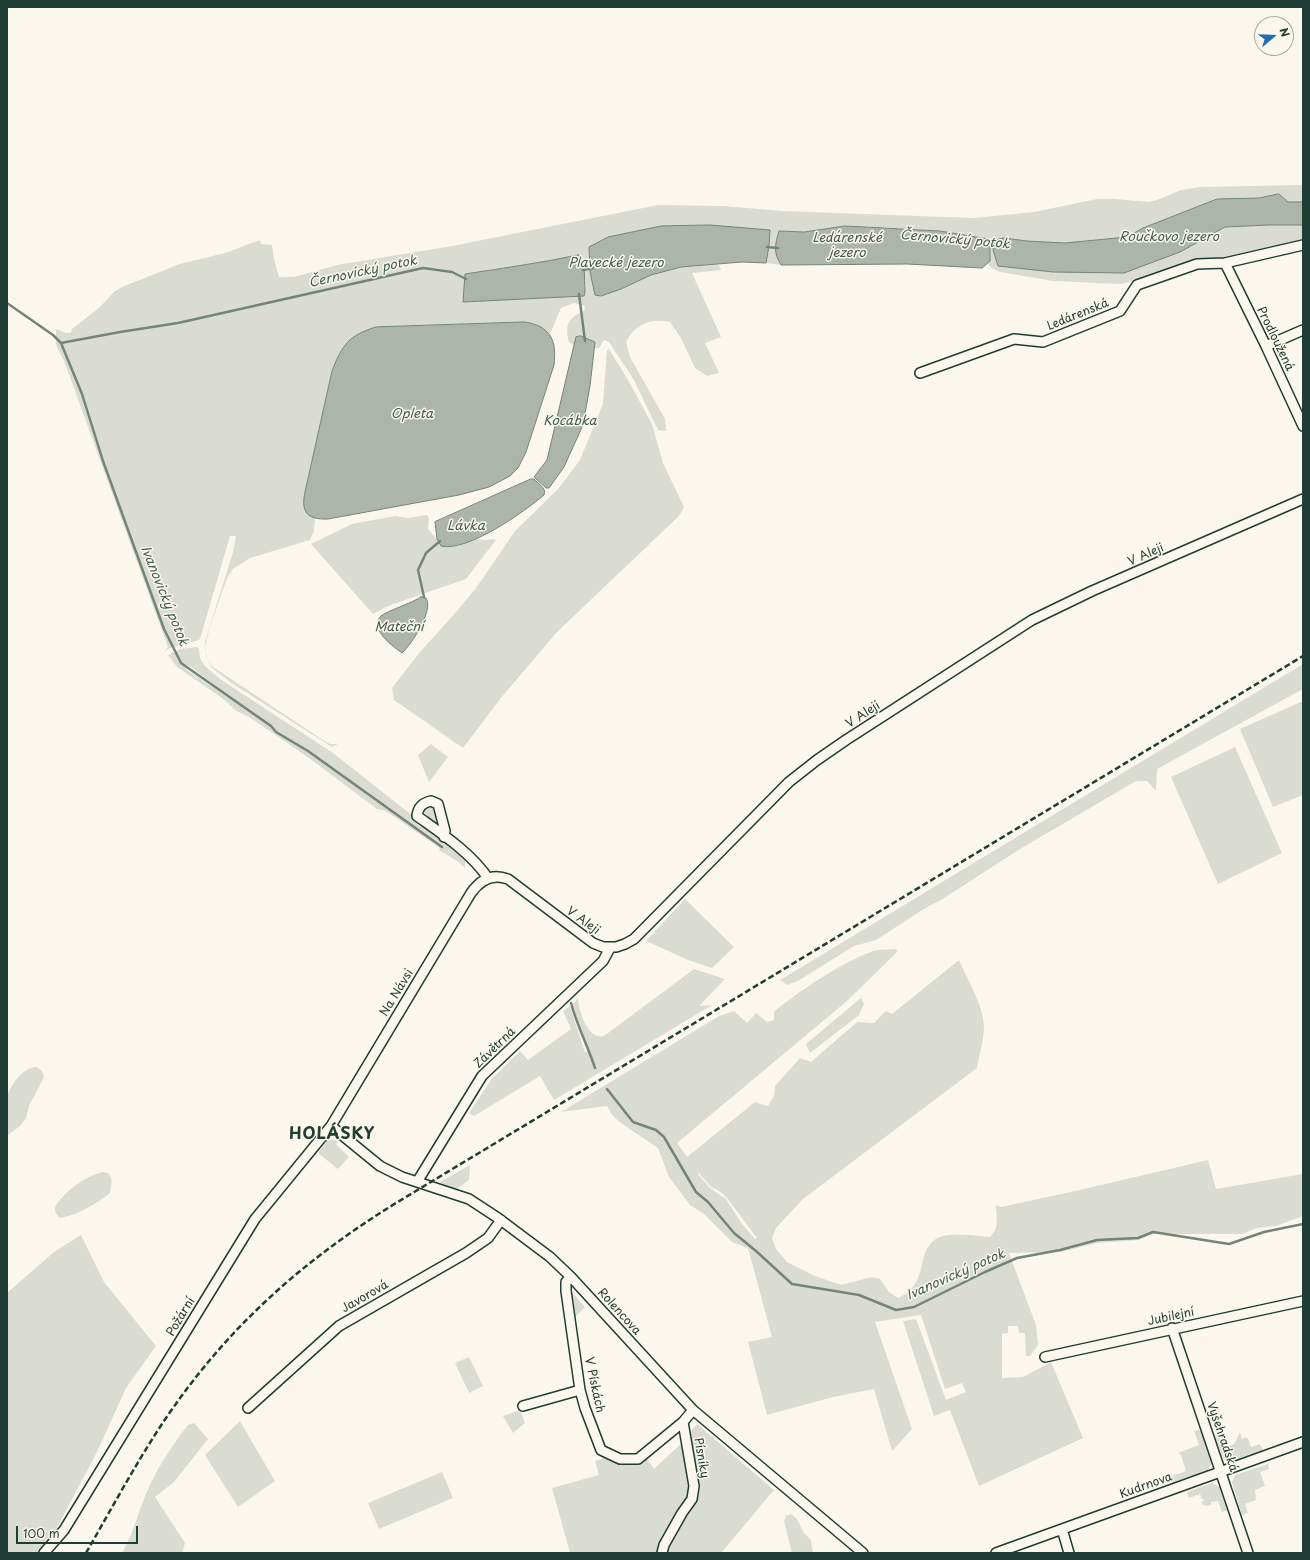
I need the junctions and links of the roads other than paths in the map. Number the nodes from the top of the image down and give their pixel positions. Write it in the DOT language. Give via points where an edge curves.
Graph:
graph roads {
  1 [pos="1303,244"];
  2 [pos="1225,263"];
  3 [pos="1303,330"];
  4 [pos="1266,346"];
  5 [pos="920,373"];
  6 [pos="1303,426"];
  7 [pos="1303,499"];
  8 [pos="444,837"];
  9 [pos="488,878"];
  10 [pos="610,948"];
  11 [pos="331,1126"];
  12 [pos="417,1182"];
  13 [pos="501,1220"];
  14 [pos="571,1277"];
  15 [pos="1303,1301"];
  16 [pos="1172,1328"];
  17 [pos="1045,1357"];
  18 [pos="580,1390"];
  19 [pos="523,1406"];
  20 [pos="248,1408"];
  21 [pos="693,1410"];
  22 [pos="683,1422"];
  23 [pos="1303,1442"];
  24 [pos="1221,1472"];
  25 [pos="1062,1529"];
  26 [pos="44,1553"];
  27 [pos="662,1553"];
  28 [pos="863,1553"];
  29 [pos="996,1553"];
  30 [pos="1069,1553"];
  31 [pos="1248,1553"];
  1 -- 2 [label="street, Ledárenská"];
  2 -- 4 [label="street, Prodloužená"];
  2 -- 5 [label="street, Ledárenská" via="1197,264 1137,284 1120,311 1044,342 1014,339"];
  3 -- 4 [label="street"];
  4 -- 6 [label="street, Prodloužená"];
  7 -- 10 [label="street, V Aleji" via="1032,620 846,740 801,772 776,794 634,939"];
  8 -- 9 [label="street" via="477,864"];
  9 -- 10 [label="street, V Aleji" via="498,876 508,879 590,941"];
  9 -- 11 [label="street, Na Návsi" via="478,884 471,893"];
  10 -- 12 [label="street, Závětrná" via="602,961 482,1076"];
  11 -- 12 [label="street, Rolencova" via="380,1166"];
  11 -- 26 [label="street, Požární" via="255,1219 64,1530"];
  12 -- 13 [label="street, Rolencova" via="469,1199"];
  13 -- 14 [label="street, Rolencova" via="550,1257"];
  13 -- 20 [label="street, Javorová" via="488,1238 466,1253 339,1326"];
  14 -- 18 [label="street, V Pískách" via="566,1282 566,1291"];
  14 -- 21 [label="street, Rolencova"];
  15 -- 16 [label="street, Jubilejní"];
  16 -- 17 [label="street, Jubilejní"];
  16 -- 24 [label="street, Vyšehradská"];
  18 -- 19 [label="street"];
  18 -- 22 [label="street, V Pískách" via="601,1450 620,1460 638,1459"];
  21 -- 22 [label="street"];
  21 -- 28 [label="street, Rolencova"];
  22 -- 27 [label="street, Písníky" via="694,1486 692,1500 682,1513"];
  23 -- 24 [label="street, Kudrnova"];
  24 -- 25 [label="street, Kudrnova"];
  24 -- 31 [label="street, Vyšehradská"];
  25 -- 29 [label="street, Kudrnova"];
  25 -- 30 [label="street"];
}
